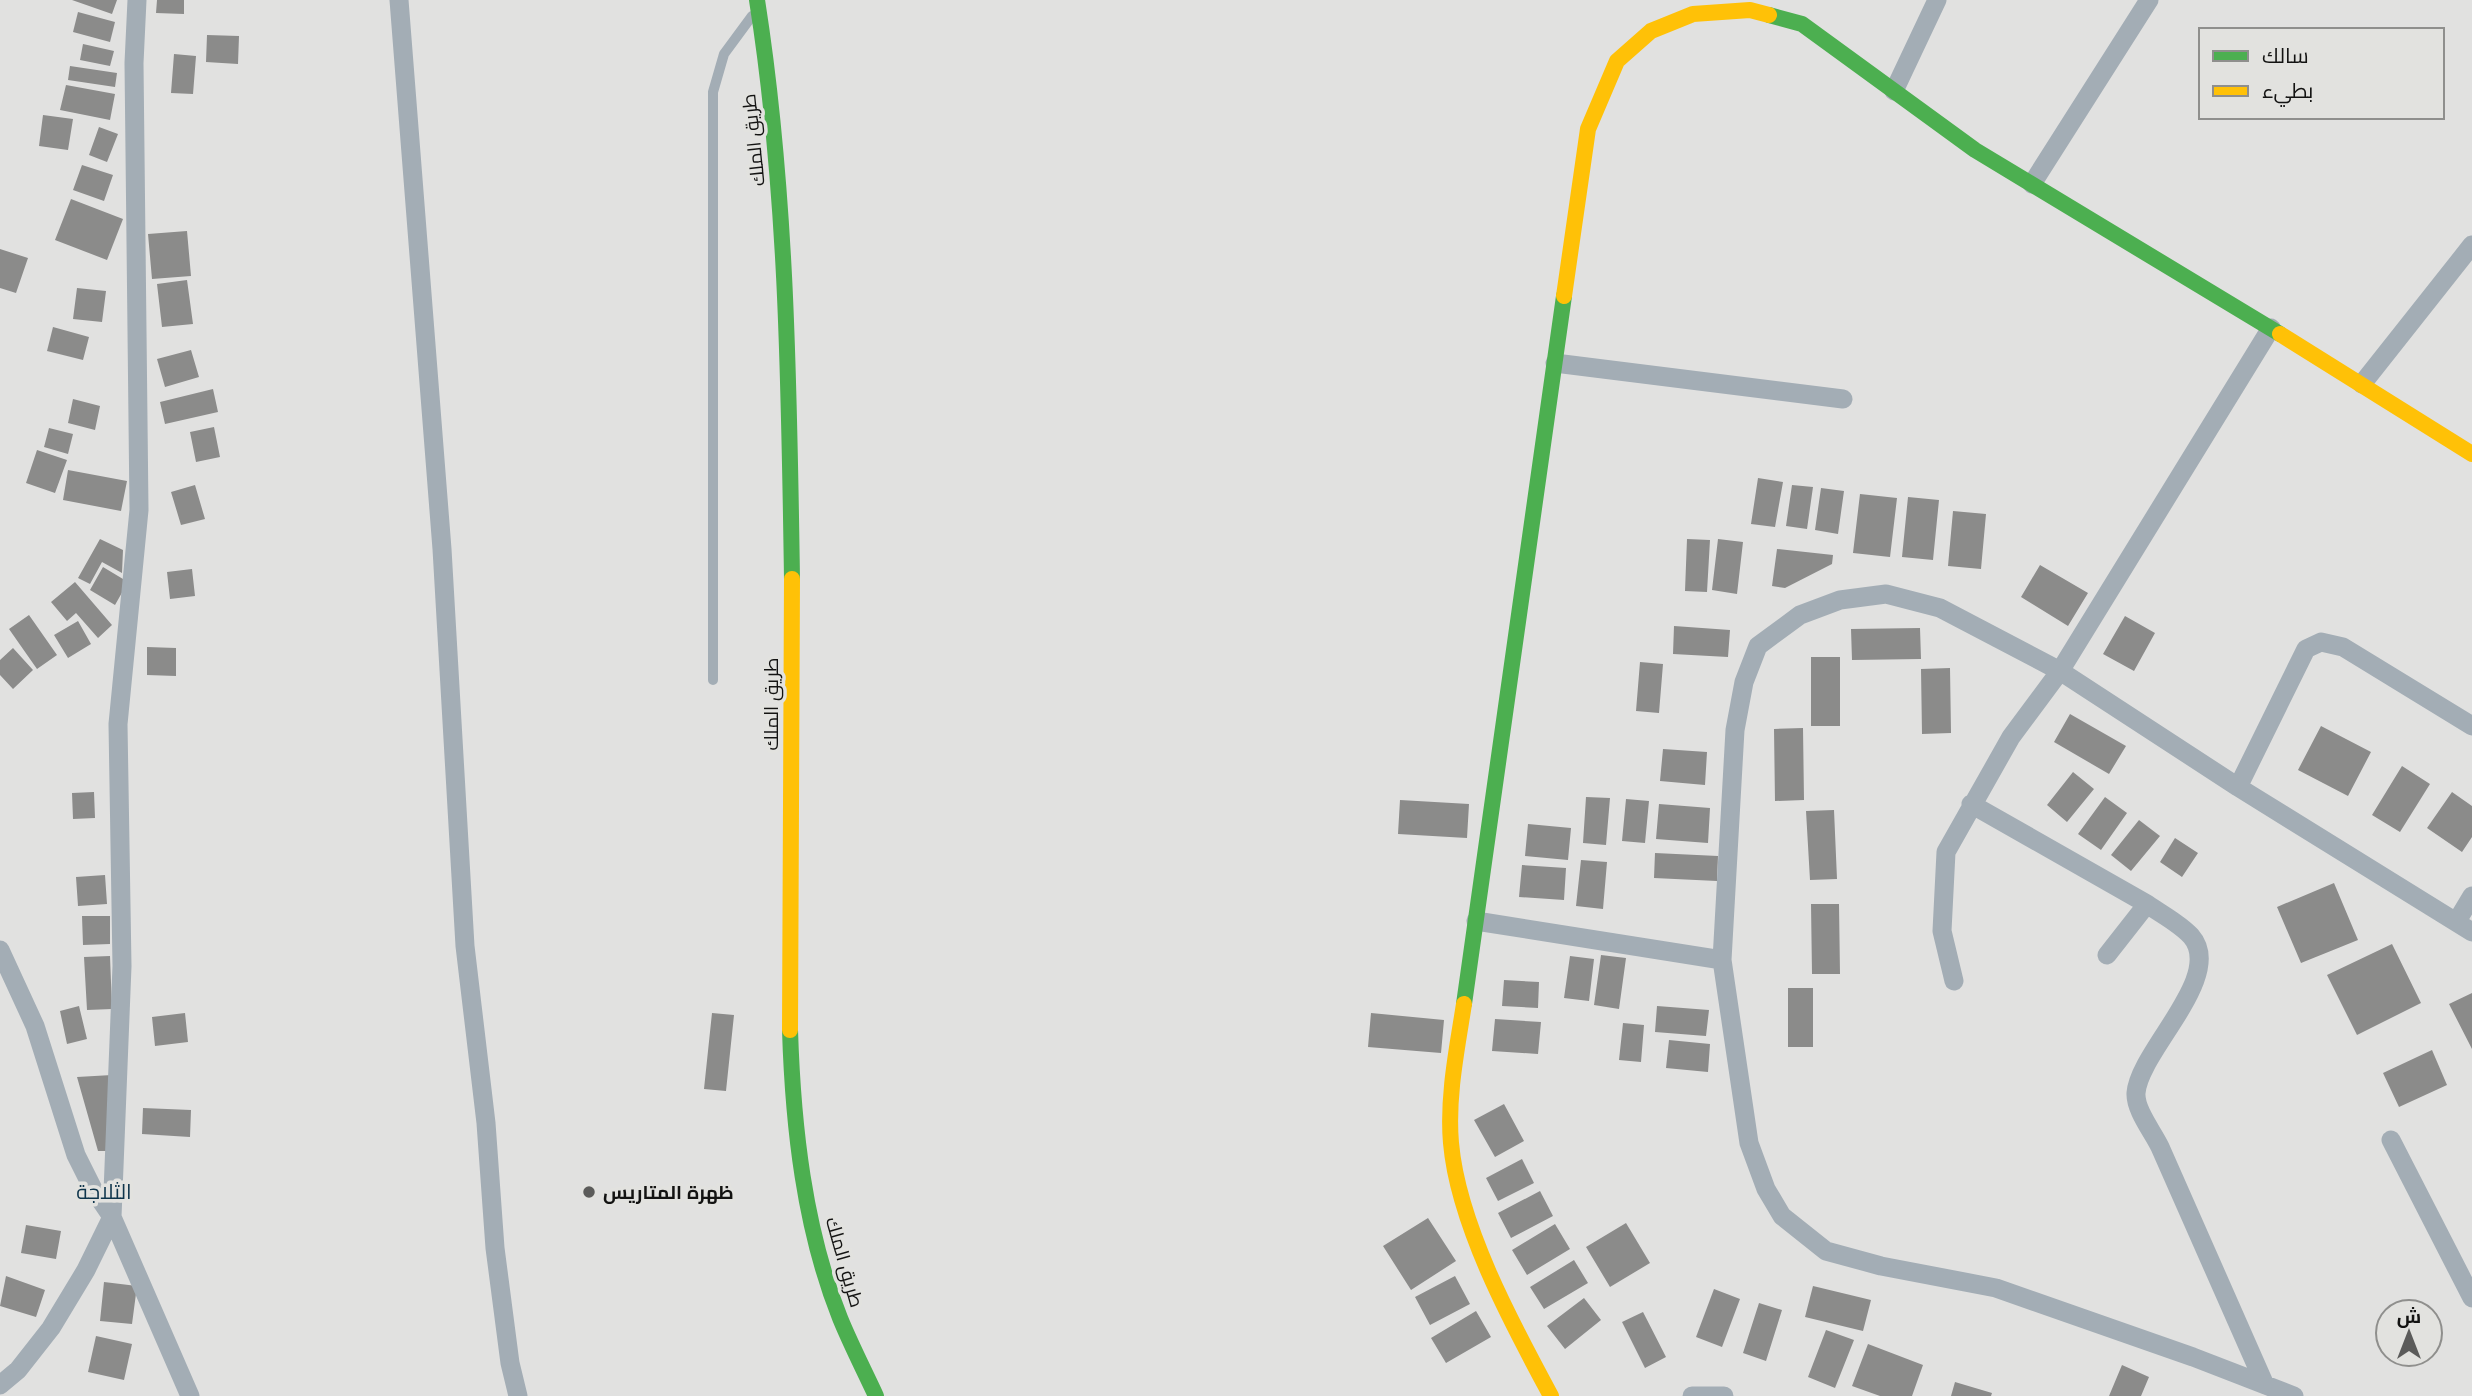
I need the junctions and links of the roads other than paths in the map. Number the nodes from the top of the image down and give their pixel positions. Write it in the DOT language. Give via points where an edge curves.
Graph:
graph roads {
  1 [pos="136,0"];
  2 [pos="398,0"];
  3 [pos="1937,0"];
  4 [pos="2149,0"];
  5 [pos="758,4"];
  6 [pos="1894,91"];
  7 [pos="2032,184"];
  8 [pos="2472,245"];
  9 [pos="2271,328"];
  10 [pos="1555,363"];
  11 [pos="2362,384"];
  12 [pos="1843,399"];
  13 [pos="2472,454"];
  14 [pos="2060,671"];
  15 [pos="713,680"];
  16 [pos="2472,726"];
  17 [pos="2238,787"];
  18 [pos="1971,804"];
  19 [pos="2472,896"];
  20 [pos="2147,904"];
  21 [pos="1476,921"];
  22 [pos="2464,927"];
  23 [pos="0,950"];
  24 [pos="2108,955"];
  25 [pos="1722,960"];
  26 [pos="1954,981"];
  27 [pos="2391,1140"];
  28 [pos="113,1217"];
  29 [pos="2472,1298"];
  30 [pos="0,1385"];
  31 [pos="2265,1385"];
  32 [pos="190,1396"];
  33 [pos="518,1396"];
  34 [pos="876,1396"];
  35 [pos="1551,1396"];
  36 [pos="1692,1396"];
  37 [pos="1724,1396"];
  38 [pos="2292,1396"];
  1 -- 28 [label="street" via="139,510 118,724 122,966"];
  2 -- 33 [label="street" via="437,480 465,946 495,1248"];
  3 -- 6 [label="street"];
  4 -- 7 [label="street"];
  5 -- 15 [label="lane" via="724,54 713,92"];
  5 -- 34 [label="street, طريق الملك" via="775,140 785,279 793,720 789,989 797,1150 827,1284"];
  6 -- 7 [label="street" via="1975,150"];
  6 -- 10 [label="street" via="1802,24 1750,10 1693,14 1651,32 1617,61 1588,129"];
  7 -- 9 [label="street"];
  8 -- 11 [label="street"];
  9 -- 11 [label="street"];
  9 -- 14 [label="street"];
  10 -- 12 [label="street"];
  10 -- 21 [label="street"];
  11 -- 13 [label="street"];
  14 -- 17 [label="street"];
  14 -- 18 [label="street" via="2011,737"];
  14 -- 25 [label="street" via="1940,608 1886,594 1840,600 1800,615 1758,646 1744,682 1735,730"];
  16 -- 17 [label="street" via="2343,648 2321,642 2306,649"];
  17 -- 22 [label="street"];
  18 -- 20 [label="street"];
  18 -- 26 [label="street" via="1946,852 1942,931"];
  19 -- 22 [label="street"];
  20 -- 24 [label="street"];
  20 -- 31 [label="street" via="2190,935 2199,956 2192,988 2142,1074 2136,1094"];
  21 -- 25 [label="street"];
  21 -- 35 [label="street" via="1452,1085 1451,1142 1462,1206"];
  23 -- 28 [label="street" via="36,1026 76,1155"];
  25 -- 31 [label="street" via="1749,1143 1782,1216 1826,1251 1996,1288"];
  27 -- 29 [label="street"];
  28 -- 30 [label="street" via="51,1328"];
  28 -- 32 [label="street"];
  31 -- 38 [label="street"];
  36 -- 37 [label="street"];
}
